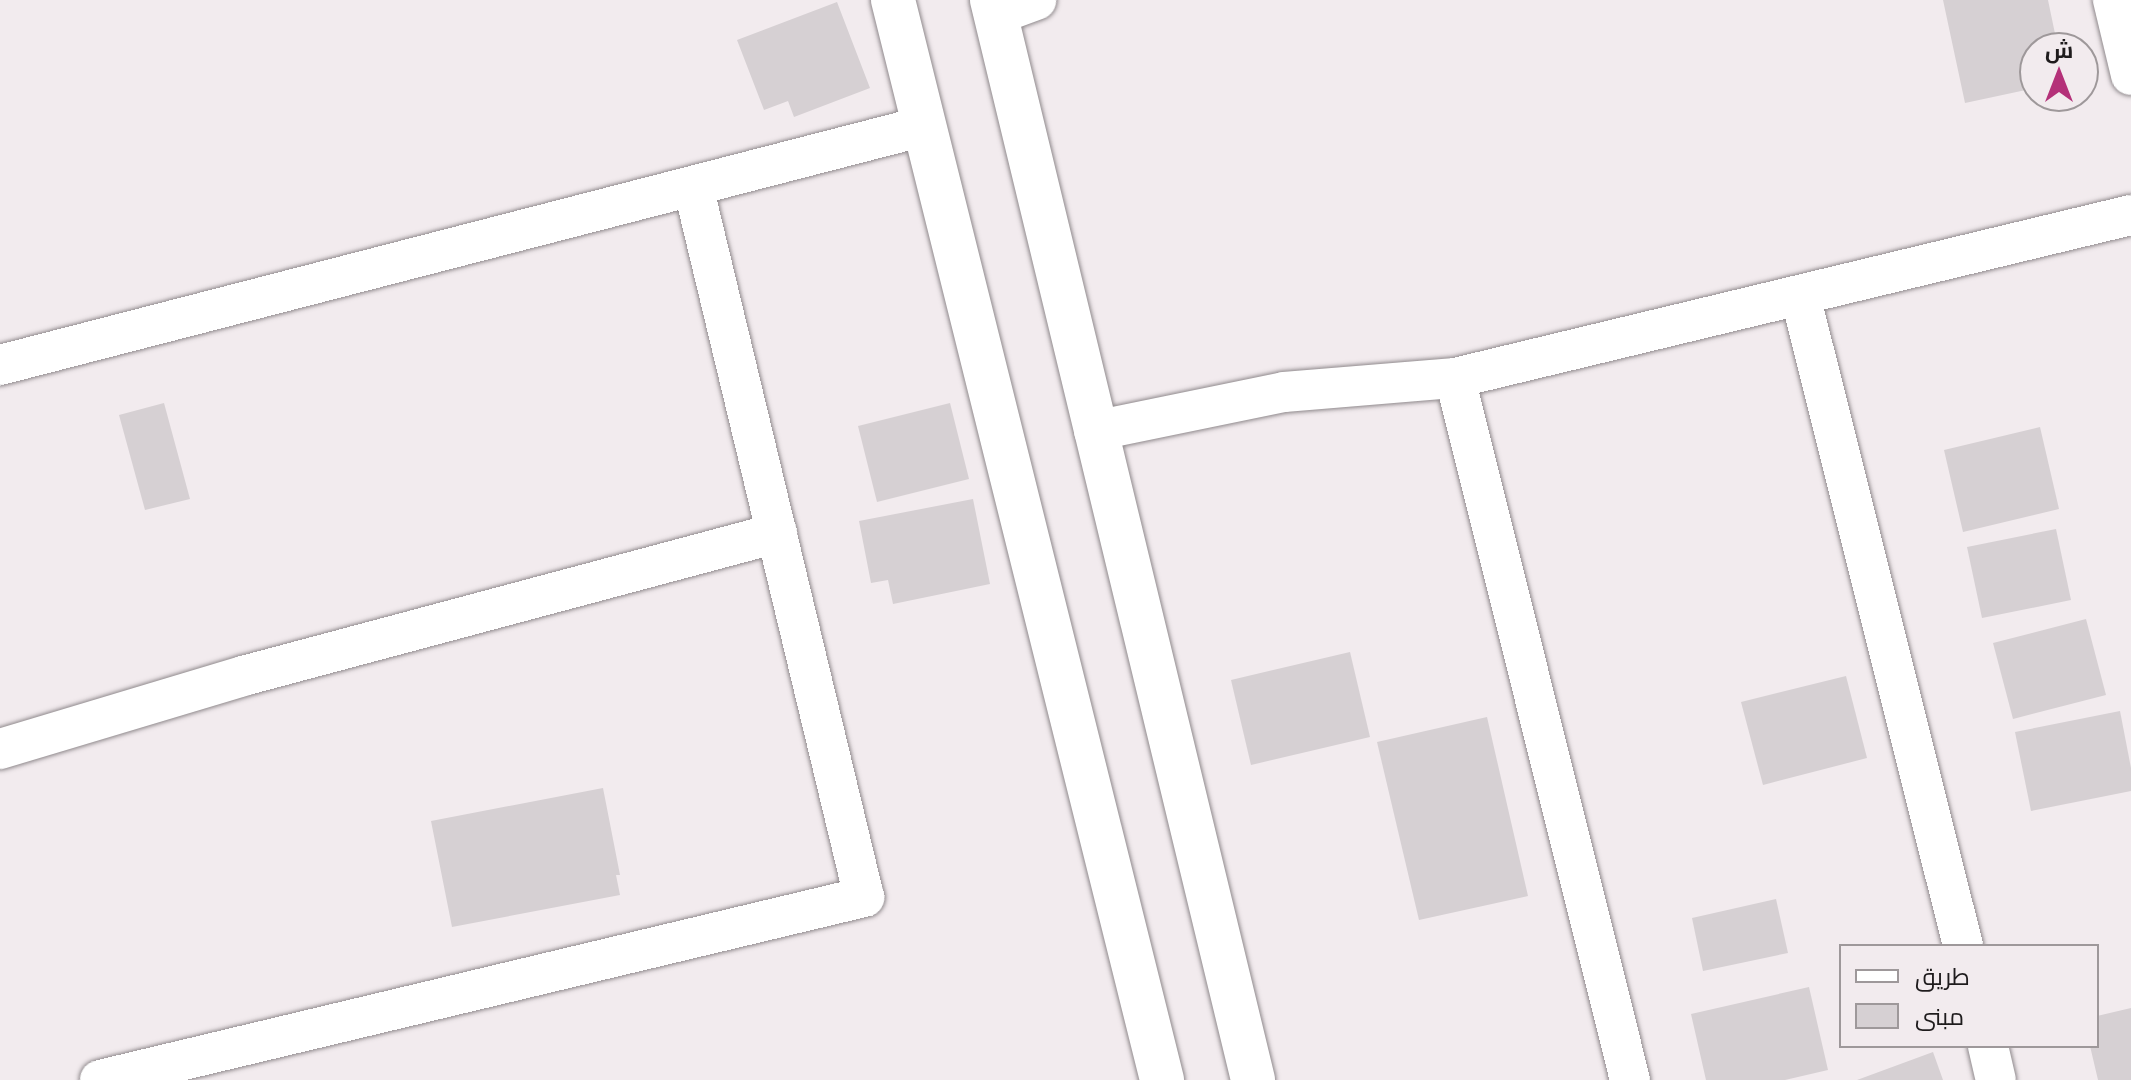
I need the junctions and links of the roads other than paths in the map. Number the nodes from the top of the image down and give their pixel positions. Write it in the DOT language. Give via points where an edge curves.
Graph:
graph roads {
  1 [pos="893,0"];
  2 [pos="1036,0"];
  3 [pos="2113,0"];
  4 [pos="994,7"];
  5 [pos="2131,75"];
  6 [pos="924,126"];
  7 [pos="693,186"];
  8 [pos="2131,215"];
  9 [pos="1800,295"];
  10 [pos="0,365"];
  11 [pos="1455,378"];
  12 [pos="1094,431"];
  13 [pos="777,533"];
  14 [pos="0,749"];
  15 [pos="1962,944"];
  16 [pos="1988,1048"];
  17 [pos="100,1080"];
  18 [pos="1160,1080"];
  19 [pos="1253,1080"];
  20 [pos="1630,1080"];
  21 [pos="1996,1080"];
  1 -- 6 [label="street"];
  2 -- 4 [label="street"];
  3 -- 5 [label="street"];
  4 -- 12 [label="street"];
  6 -- 7 [label="street"];
  6 -- 18 [label="street"];
  7 -- 10 [label="street"];
  7 -- 13 [label="street"];
  8 -- 9 [label="street"];
  9 -- 11 [label="street"];
  9 -- 15 [label="street"];
  11 -- 12 [label="street" via="1284,392"];
  11 -- 20 [label="street"];
  12 -- 19 [label="street"];
  13 -- 14 [label="street" via="243,676"];
  13 -- 17 [label="street" via="864,897"];
  16 -- 21 [label="street"];
}
